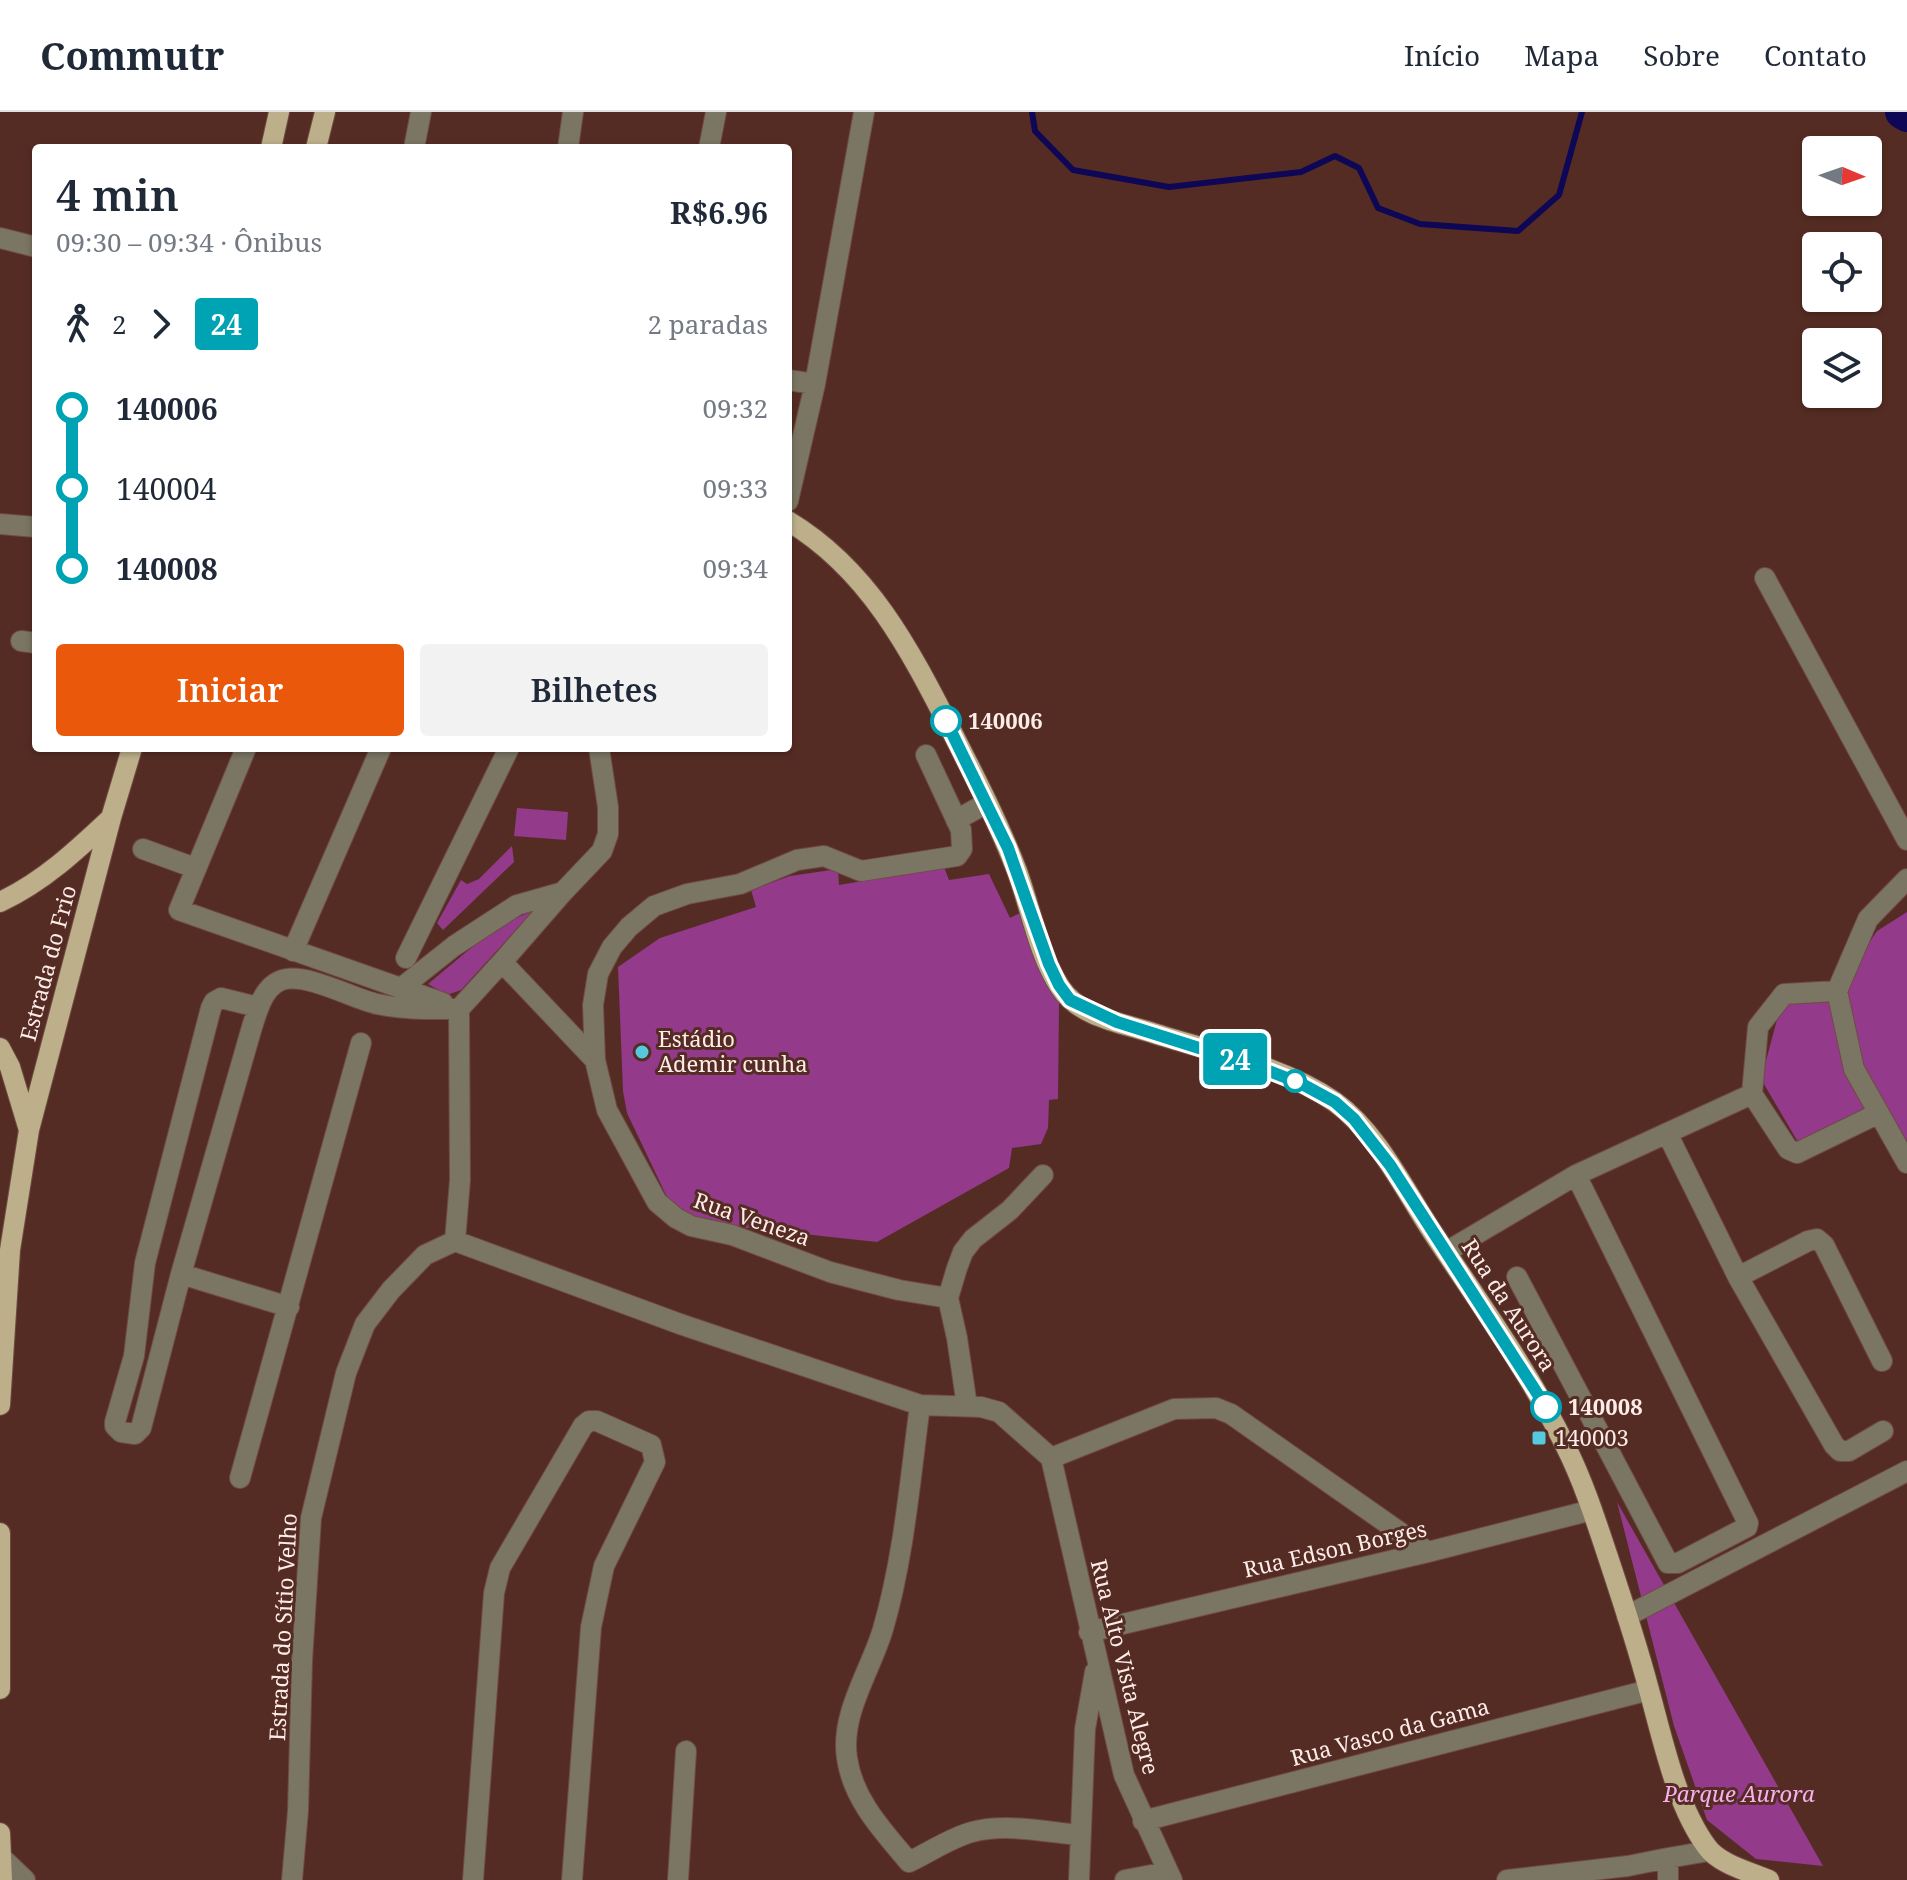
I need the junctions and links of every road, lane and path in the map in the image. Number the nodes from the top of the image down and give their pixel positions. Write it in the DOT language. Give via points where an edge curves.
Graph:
graph roads {
  1 [pos="279,112"];
  2 [pos="325,112"];
  3 [pos="421,112"];
  4 [pos="573,112"];
  5 [pos="716,112"];
  6 [pos="864,112"];
  7 [pos="272,144"];
  8 [pos="317,144"];
  9 [pos="415,144"];
  10 [pos="569,144"];
  11 [pos="710,144"];
  12 [pos="0,238"];
  13 [pos="32,246"];
  14 [pos="792,381"];
  15 [pos="815,384"];
  16 [pos="792,484"];
  17 [pos="792,523"];
  18 [pos="0,524"];
  19 [pos="32,527"];
  20 [pos="1765,578"];
  21 [pos="131,752"];
  22 [pos="244,752"];
  23 [pos="379,752"];
  24 [pos="507,752"];
  25 [pos="600,752"];
  26 [pos="926,755"];
  27 [pos="987,803"];
  28 [pos="111,818"];
  29 [pos="956,820"];
  30 [pos="1907,840"];
  31 [pos="143,849"];
  32 [pos="195,868"];
  33 [pos="1907,879"];
  34 [pos="563,892"];
  35 [pos="0,902"];
  36 [pos="293,951"];
  37 [pos="406,958"];
  38 [pos="502,962"];
  39 [pos="401,988"];
  40 [pos="1837,991"];
  41 [pos="258,1007"];
  42 [pos="459,1009"];
  43 [pos="361,1043"];
  44 [pos="0,1048"];
  45 [pos="595,1060"];
  46 [pos="1752,1094"];
  47 [pos="1879,1113"];
  48 [pos="29,1130"];
  49 [pos="1667,1133"];
  50 [pos="1907,1163"];
  51 [pos="1043,1175"];
  52 [pos="1576,1175"];
  53 [pos="455,1241"];
  54 [pos="1446,1252"];
  55 [pos="181,1274"];
  56 [pos="1517,1277"];
  57 [pos="1738,1277"];
  58 [pos="948,1298"];
  59 [pos="289,1307"];
  60 [pos="1882,1361"];
  61 [pos="0,1405"];
  62 [pos="920,1405"];
  63 [pos="967,1406"];
  64 [pos="1883,1431"];
  65 [pos="1051,1458"];
  66 [pos="1907,1471"];
  67 [pos="240,1478"];
  68 [pos="1592,1510"];
  69 [pos="0,1533"];
  70 [pos="1428,1552"];
  71 [pos="1627,1616"];
  72 [pos="1089,1632"];
  73 [pos="1096,1664"];
  74 [pos="0,1689"];
  75 [pos="1649,1690"];
  76 [pos="686,1751"];
  77 [pos="1143,1821"];
  78 [pos="0,1833"];
  79 [pos="1080,1835"];
  80 [pos="1709,1851"];
  81 [pos="2,1858"];
  82 [pos="1668,1858"];
  83 [pos="907,1871"];
  84 [pos="1170,1876"];
  85 [pos="2,1880"];
  86 [pos="25,1880"];
  87 [pos="292,1880"];
  88 [pos="473,1880"];
  89 [pos="572,1880"];
  90 [pos="678,1880"];
  91 [pos="1079,1880"];
  92 [pos="1125,1880"];
  93 [pos="1507,1880"];
  94 [pos="1668,1880"];
  95 [pos="1769,1880"];
  1 -- 7 [label="main road"];
  2 -- 8 [label="main road"];
  3 -- 9 [label="street"];
  4 -- 10 [label="street"];
  5 -- 11 [label="street"];
  6 -- 15 [label="street"];
  12 -- 13 [label="street"];
  14 -- 15 [label="street"];
  15 -- 16 [label="street"];
  17 -- 27 [label="main road" via="814,536 870,591 915,661"];
  18 -- 19 [label="street"];
  20 -- 30 [label="street"];
  21 -- 28 [label="main road, Estrada do Frio"];
  22 -- 32 [label="street"];
  23 -- 36 [label="street"];
  24 -- 37 [label="street"];
  25 -- 34 [label="street" via="608,834 602,851"];
  26 -- 29 [label="street"];
  27 -- 29 [label="street"];
  27 -- 54 [label="main road, Rua da Aurora" via="1054,975 1070,1000 1117,1022 1259,1067 1335,1102 1390,1165"];
  28 -- 35 [label="main road" via="65,862"];
  28 -- 48 [label="main road, Estrada do Frio"];
  29 -- 45 [label="street, Rua Veneza" via="962,839 957,856 861,871 824,856 797,860 740,884 654,906 612,947 598,974"];
  31 -- 32 [label="street"];
  32 -- 36 [label="street" via="179,910"];
  33 -- 40 [label="street" via="1868,919"];
  34 -- 38 [label="street"];
  34 -- 39 [label="street" via="517,905"];
  36 -- 39 [label="street"];
  38 -- 42 [label="street"];
  38 -- 45 [label="street"];
  39 -- 42 [label="street"];
  40 -- 46 [label="street" via="1784,994 1758,1027"];
  40 -- 47 [label="street" via="1854,1069"];
  41 -- 42 [label="street" via="267,991 288,979 403,1009"];
  41 -- 55 [label="street"];
  41 -- 55 [label="street" via="221,998 211,1008 145,1263 134,1356 115,1422 121,1432 135,1434 141,1428"];
  42 -- 53 [label="street"];
  43 -- 59 [label="street"];
  44 -- 48 [label="main road"];
  45 -- 58 [label="street, Rua Veneza" via="607,1110 657,1202 676,1218 830,1272"];
  46 -- 47 [label="street" via="1788,1149 1797,1153"];
  46 -- 49 [label="street"];
  47 -- 50 [label="street"];
  48 -- 61 [label="main road, Estrada do Frio" via="10,1250"];
  49 -- 52 [label="street"];
  49 -- 57 [label="street"];
  51 -- 58 [label="street" via="973,1239 963,1252"];
  52 -- 54 [label="street"];
  52 -- 56 [label="street" via="1747,1527 1678,1563 1668,1563"];
  53 -- 62 [label="street"];
  53 -- 87 [label="street, Estrada do Sítio Velho" via="425,1255 365,1324 338,1403 311,1518"];
  54 -- 68 [label="main road, Rua da Aurora" via="1546,1406"];
  55 -- 59 [label="street"];
  57 -- 60 [label="street" via="1817,1239"];
  57 -- 64 [label="street" via="1834,1445 1849,1451"];
  58 -- 63 [label="street"];
  59 -- 67 [label="street"];
  62 -- 63 [label="street"];
  62 -- 83 [label="street" via="896,1572 882,1631 849,1722 846,1754 865,1807"];
  63 -- 65 [label="street" via="999,1412"];
  65 -- 70 [label="street" via="1174,1409 1216,1408"];
  65 -- 72 [label="street, Rua Alto Vista Alegre"];
  66 -- 71 [label="street"];
  68 -- 70 [label="street, Rua Edson Borges"];
  68 -- 71 [label="main road, Rua da Aurora"];
  69 -- 74 [label="main road"];
  70 -- 72 [label="street, Rua Edson Borges"];
  71 -- 75 [label="main road, Rua da Aurora"];
  72 -- 73 [label="street, Rua Alto Vista Alegre"];
  73 -- 77 [label="street, Rua Alto Vista Alegre" via="1124,1775"];
  73 -- 79 [label="street" via="1085,1729"];
  75 -- 77 [label="street, Rua Vasco da Gama"];
  75 -- 80 [label="main road, Rua da Aurora" via="1677,1785"];
  76 -- 90 [label="street"];
  77 -- 84 [label="street, Rua Alto Vista Alegre"];
  78 -- 81 [label="main road"];
  79 -- 83 [label="street" via="976,1831 956,1837"];
  79 -- 91 [label="street"];
  80 -- 82 [label="street"];
  80 -- 95 [label="main road"];
  81 -- 85 [label="main road"];
  81 -- 86 [label="street"];
  82 -- 93 [label="street"];
  82 -- 94 [label="street"];
  84 -- 92 [label="street"];
  88 -- 89 [label="street" via="500,1568 583,1426 597,1421 651,1445 655,1462 598,1588"];
}
